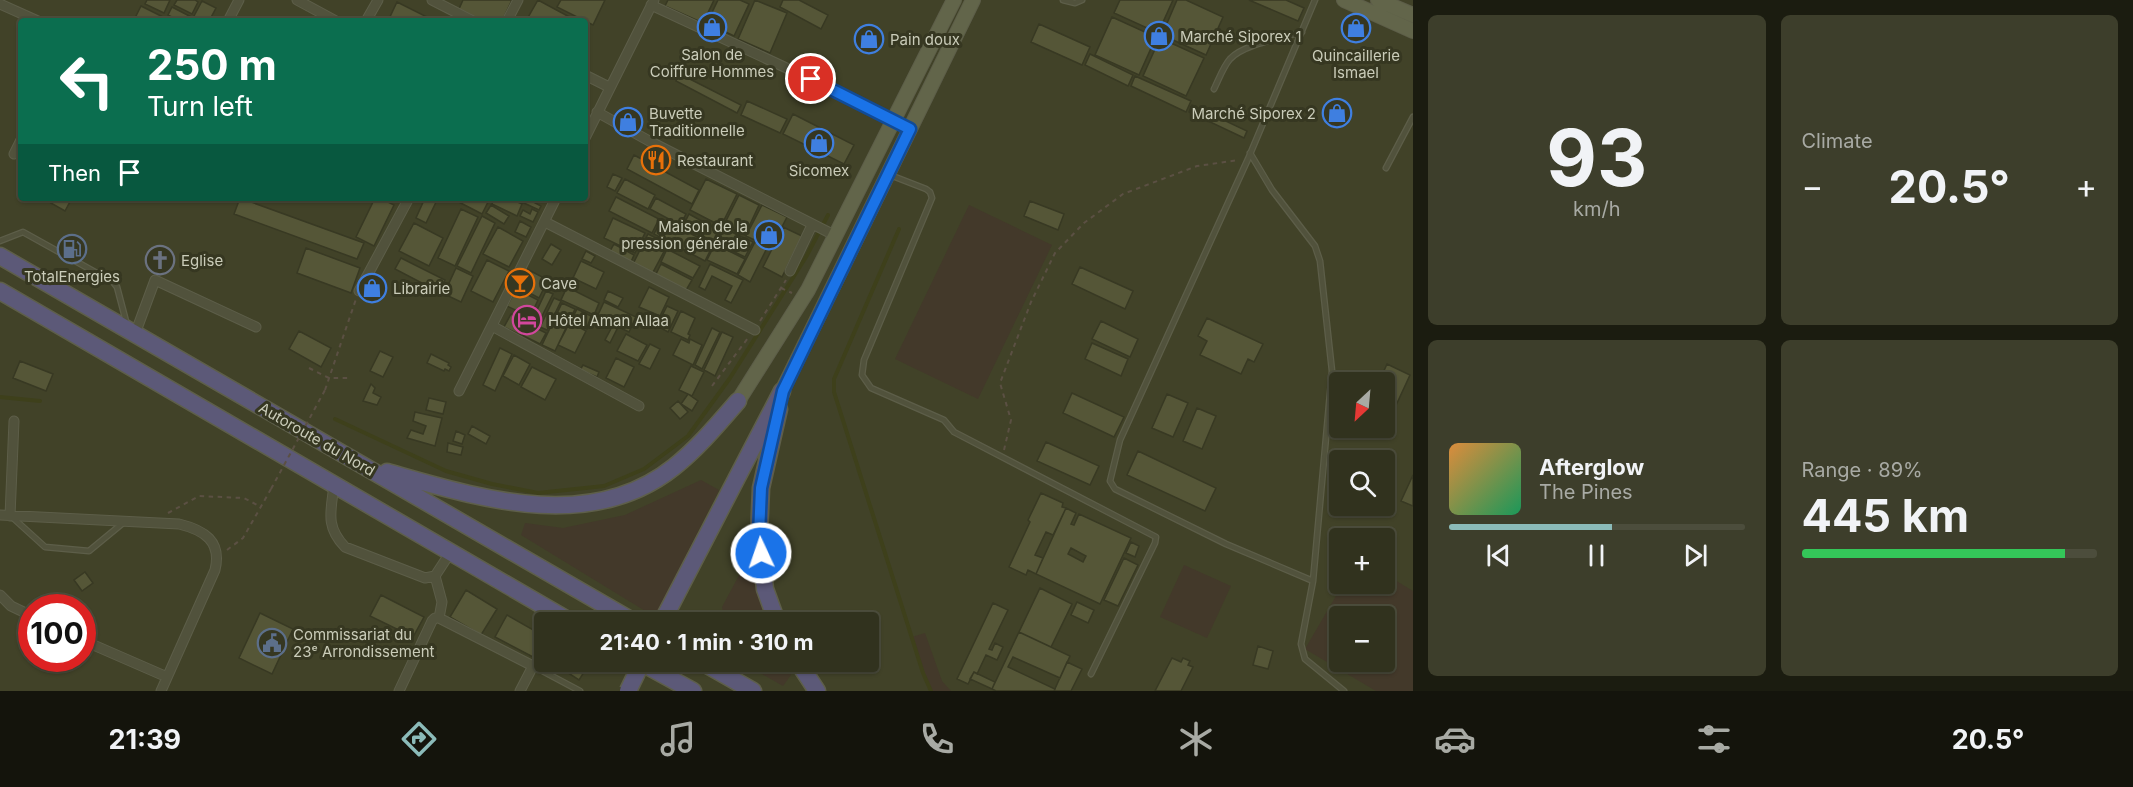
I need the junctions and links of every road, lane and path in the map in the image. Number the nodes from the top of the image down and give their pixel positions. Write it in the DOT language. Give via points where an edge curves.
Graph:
graph roads {
  1 [pos="239,0"];
  2 [pos="297,0"];
  3 [pos="378,0"];
  4 [pos="432,0"];
  5 [pos="518,0"];
  6 [pos="954,0"];
  7 [pos="973,0"];
  8 [pos="1063,0"];
  9 [pos="1082,0"];
  10 [pos="1315,0"];
  11 [pos="1344,0"];
  12 [pos="1378,0"];
  13 [pos="0,3"];
  14 [pos="653,3"];
  15 [pos="1413,15"];
  16 [pos="32,18"];
  17 [pos="230,18"];
  18 [pos="330,18"];
  19 [pos="368,18"];
  20 [pos="467,18"];
  21 [pos="509,18"];
  22 [pos="1413,31"];
  23 [pos="1302,32"];
  24 [pos="588,76"];
  25 [pos="609,87"];
  26 [pos="1214,89"];
  27 [pos="597,112"];
  28 [pos="1413,117"];
  29 [pos="894,121"];
  30 [pos="910,129"];
  31 [pos="588,132"];
  32 [pos="18,146"];
  33 [pos="14,154"];
  34 [pos="1249,156"];
  35 [pos="1386,168"];
  36 [pos="887,174"];
  37 [pos="407,201"];
  38 [pos="555,201"];
  39 [pos="545,222"];
  40 [pos="814,225"];
  41 [pos="832,234"];
  42 [pos="0,241"];
  43 [pos="0,256"];
  44 [pos="790,271"];
  45 [pos="781,288"];
  46 [pos="0,291"];
  47 [pos="359,291"];
  48 [pos="793,294"];
  49 [pos="492,326"];
  50 [pos="256,327"];
  51 [pos="754,330"];
  52 [pos="131,332"];
  53 [pos="309,368"];
  54 [pos="329,378"];
  55 [pos="351,378"];
  56 [pos="712,386"];
  57 [pos="459,391"];
  58 [pos="783,391"];
  59 [pos="738,402"];
  60 [pos="639,405"];
  61 [pos="14,420"];
  62 [pos="1003,456"];
  63 [pos="366,467"];
  64 [pos="334,485"];
  65 [pos="261,507"];
  66 [pos="5,515"];
  67 [pos="125,521"];
  68 [pos="151,523"];
  69 [pos="450,553"];
  70 [pos="216,555"];
  71 [pos="435,576"];
  72 [pos="1313,581"];
  73 [pos="0,595"];
  74 [pos="18,609"];
  75 [pos="553,612"];
  76 [pos="617,612"];
  77 [pos="667,612"];
  78 [pos="773,612"];
  79 [pos="439,618"];
  80 [pos="96,646"];
  81 [pos="533,666"];
  82 [pos="637,672"];
  83 [pos="658,672"];
  84 [pos="720,672"];
  85 [pos="805,672"];
  86 [pos="662,674"];
  87 [pos="1091,674"];
  88 [pos="167,677"];
  89 [pos="161,691"];
  90 [pos="399,691"];
  91 [pos="520,691"];
  92 [pos="580,691"];
  93 [pos="628,691"];
  94 [pos="681,691"];
  95 [pos="693,691"];
  96 [pos="753,691"];
  97 [pos="817,691"];
  98 [pos="1344,691"];
  1 -- 17 [label="street"];
  2 -- 18 [label="street"];
  3 -- 19 [label="street"];
  4 -- 20 [label="street"];
  5 -- 21 [label="street"];
  6 -- 29 [label="main road"];
  7 -- 30 [label="main road"];
  8 -- 9 [label="lane"];
  10 -- 23 [label="lane"];
  11 -- 22 [label="main road"];
  12 -- 15 [label="main road"];
  13 -- 16 [label="street"];
  14 -- 25 [label="street"];
  14 -- 29 [label="street"];
  23 -- 26 [label="lane" via="1237,54"];
  23 -- 34 [label="lane"];
  24 -- 25 [label="street"];
  25 -- 27 [label="street"];
  27 -- 31 [label="street"];
  27 -- 40 [label="street"];
  28 -- 35 [label="lane"];
  29 -- 30 [label="street"];
  29 -- 41 [label="main road"];
  30 -- 36 [label="main road"];
  32 -- 33 [label="street"];
  34 -- 62 [label="path" via="1197,166 1123,194 1084,223 1055,252 1030,302 1000,383 1011,420"];
  34 -- 72 [label="lane" via="1315,246 1320,261 1332,371"];
  34 -- 72 [label="lane" via="1120,440 1110,481 1115,489 1226,544"];
  36 -- 58 [label="main road"];
  36 -- 62 [label="lane" via="926,189 932,198 864,360 862,375 871,388 944,420 954,432"];
  37 -- 47 [label="street"];
  38 -- 39 [label="street"];
  39 -- 49 [label="street"];
  39 -- 51 [label="street"];
  40 -- 41 [label="street"];
  40 -- 44 [label="street"];
  41 -- 59 [label="main road" via="785,329"];
  42 -- 52 [label="lane" via="23,232 113,282"];
  43 -- 52 [label="highway, Autoroute du Nord"];
  44 -- 45 [label="path"];
  45 -- 48 [label="path"];
  45 -- 51 [label="path"];
  46 -- 64 [label="highway, Autoroute du Nord"];
  47 -- 54 [label="path"];
  49 -- 57 [label="street"];
  49 -- 60 [label="street"];
  50 -- 52 [label="street" via="155,280"];
  51 -- 56 [label="path"];
  52 -- 63 [label="highway, Autoroute du Nord"];
  53 -- 54 [label="path"];
  54 -- 55 [label="path"];
  54 -- 65 [label="path, bridge"];
  58 -- 77 [label="highway"];
  58 -- 78 [label="highway" via="761,488 759,535 765,589"];
  59 -- 63 [label="highway" via="673,468 618,496 582,504 502,502"];
  61 -- 66 [label="street"];
  62 -- 87 [label="lane" via="1156,537"];
  63 -- 76 [label="highway, Autoroute du Nord"];
  64 -- 69 [label="highway, Autoroute du Nord"];
  64 -- 71 [label="street" via="330,524 345,546 425,578"];
  65 -- 68 [label="path" via="244,498 199,496"];
  65 -- 70 [label="path" via="243,538"];
  66 -- 67 [label="street"];
  66 -- 67 [label="lane" via="45,547 89,551"];
  67 -- 68 [label="street"];
  68 -- 70 [label="street" via="197,528 209,538"];
  69 -- 71 [label="street"];
  69 -- 75 [label="highway, Autoroute du Nord"];
  70 -- 88 [label="street" via="215,570"];
  71 -- 79 [label="street" via="442,602"];
  72 -- 98 [label="lane" via="1302,650 1305,659"];
  73 -- 74 [label="street"];
  79 -- 81 [label="street"];
  79 -- 90 [label="street" via="432,621"];
  80 -- 88 [label="street"];
  81 -- 91 [label="street"];
  81 -- 92 [label="lane"];
  82 -- 93 [label="highway, bridge"];
  83 -- 86 [label="highway"];
  84 -- 96 [label="highway"];
  85 -- 97 [label="highway"];
  86 -- 94 [label="highway"];
  86 -- 95 [label="highway"];
  88 -- 89 [label="street"];
}
